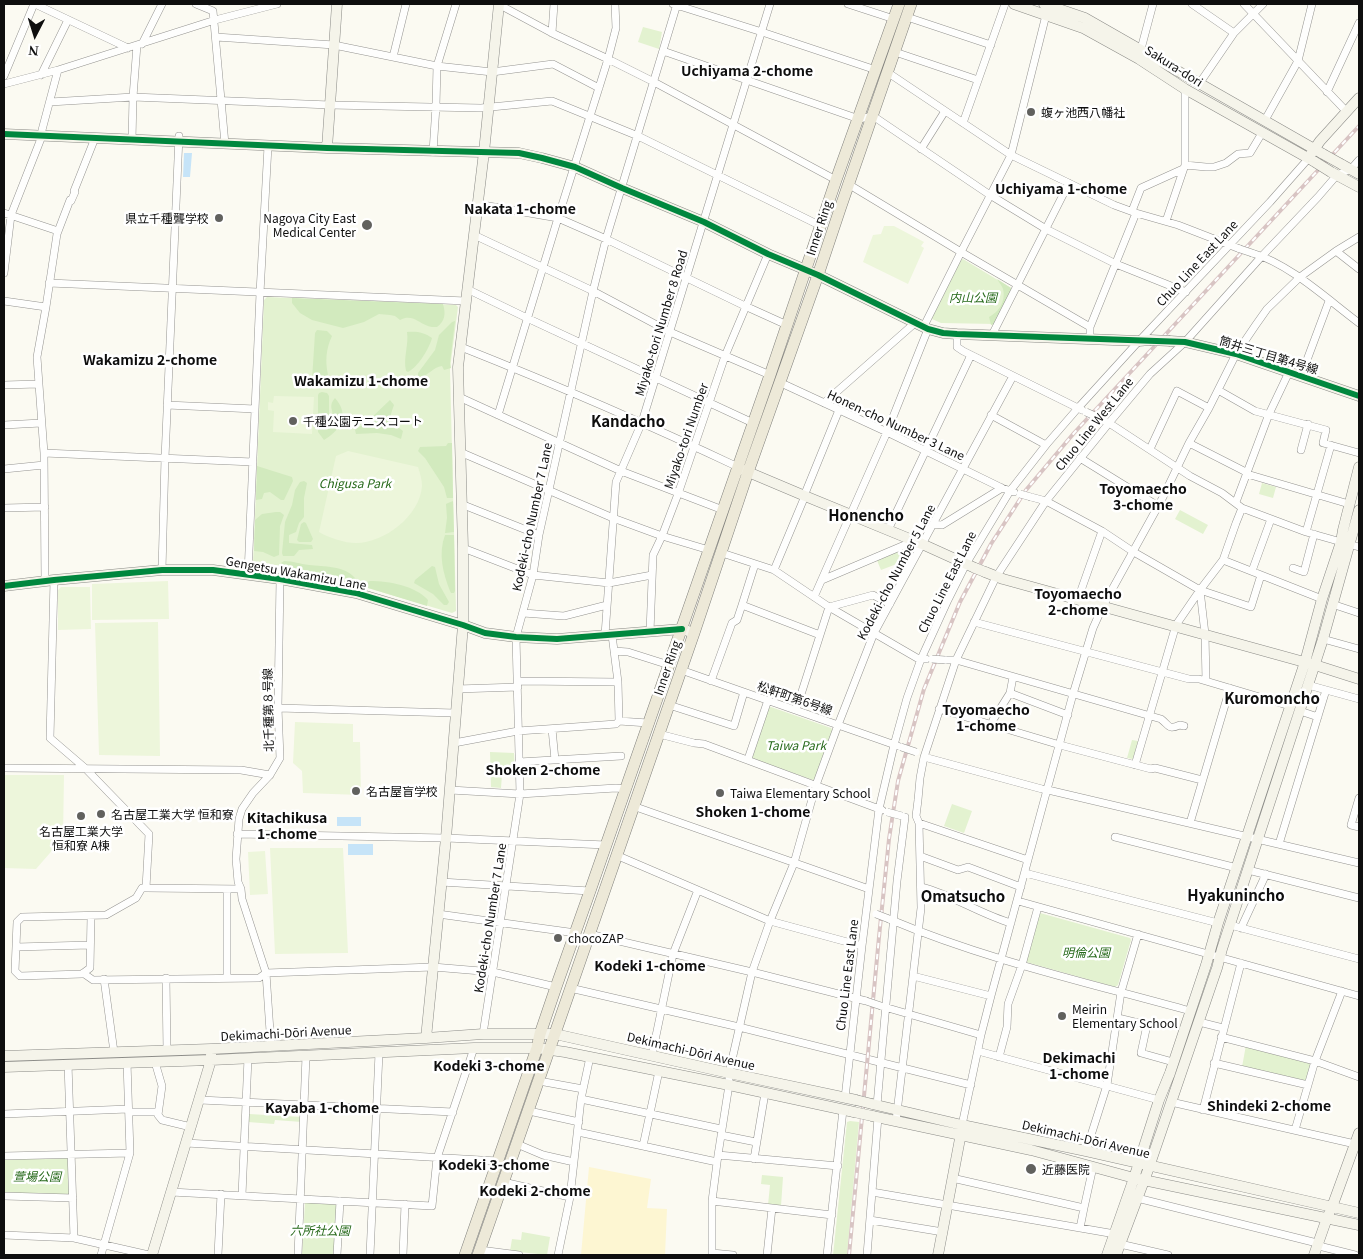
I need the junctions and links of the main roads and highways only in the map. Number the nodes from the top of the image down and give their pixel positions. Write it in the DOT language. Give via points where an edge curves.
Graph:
graph roads {
  1 [pos="899,4"];
  2 [pos="911,4"];
  3 [pos="882,71"];
  4 [pos="774,379"];
  5 [pos="743,470"];
  6 [pos="479,1253"];
  7 [pos="466,1255"];
  1 -- 3 [label="main road, Inner Ring"];
  2 -- 3 [label="main road, Inner Ring" via="895,52"];
  3 -- 4 [label="main road, Inner Ring" via="872,116 818,274"];
  3 -- 4 [label="main road, Inner Ring" via="859,119 836,180 787,324"];
  4 -- 5 [label="main road, Inner Ring"];
  4 -- 5 [label="main road, Inner Ring" via="753,423"];
  5 -- 6 [label="main road, Inner Ring" via="722,553"];
  5 -- 7 [label="main road, Inner Ring" via="723,510"];
}
